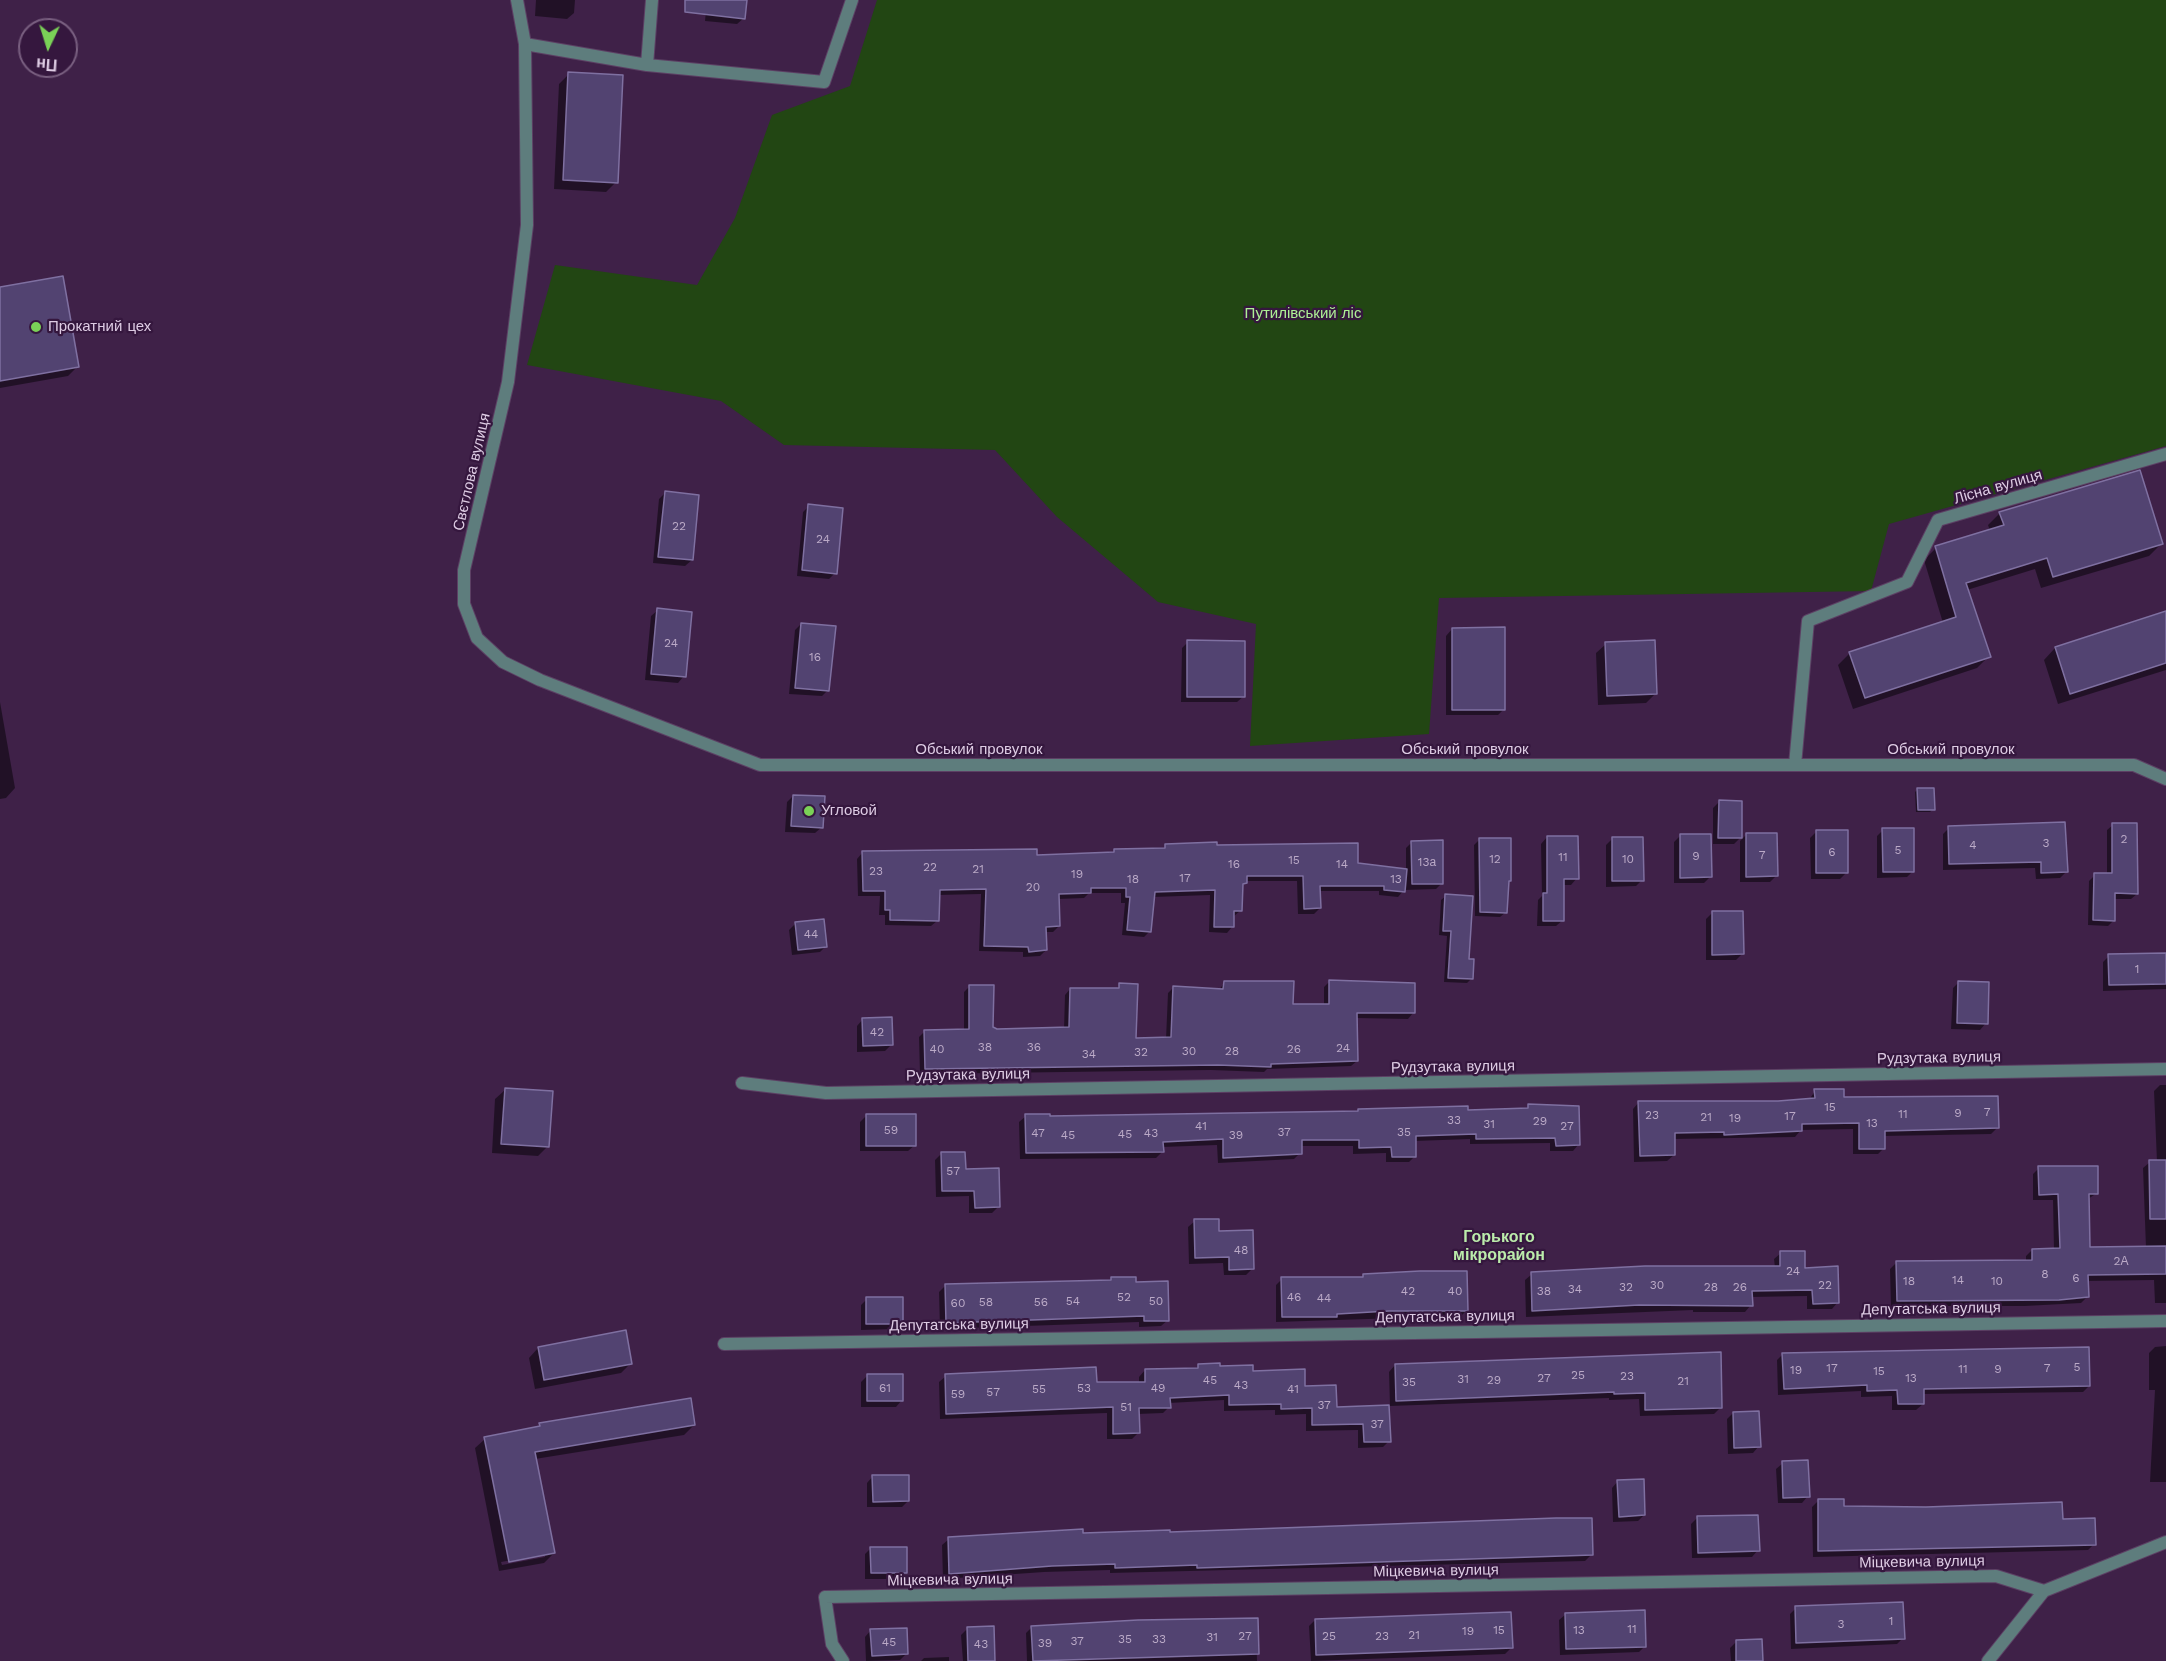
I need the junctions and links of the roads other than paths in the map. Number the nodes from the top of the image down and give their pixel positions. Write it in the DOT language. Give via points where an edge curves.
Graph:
graph roads {
  1 [pos="517,0"];
  2 [pos="652,0"];
  3 [pos="852,0"];
  4 [pos="525,44"];
  5 [pos="647,65"];
  6 [pos="2166,454"];
  7 [pos="760,765"];
  8 [pos="1795,765"];
  9 [pos="2166,779"];
  10 [pos="2166,1069"];
  11 [pos="742,1083"];
  12 [pos="2166,1321"];
  13 [pos="724,1344"];
  14 [pos="2166,1542"];
  15 [pos="2044,1591"];
  16 [pos="843,1661"];
  17 [pos="1988,1661"];
  1 -- 4 [label="street, Свєтлова вулиця"];
  2 -- 5 [label="street"];
  3 -- 5 [label="street" via="824,82"];
  4 -- 5 [label="street"];
  4 -- 7 [label="street, Свєтлова вулиця" via="527,225 508,382 464,570 464,604 477,638 503,662"];
  6 -- 8 [label="street, Лісна вулиця" via="1938,520 1907,582 1808,621"];
  7 -- 8 [label="street, Обський провулок"];
  8 -- 9 [label="street, Обський провулок" via="2134,765"];
  10 -- 11 [label="street, Рудзутака вулиця" via="826,1093"];
  12 -- 13 [label="street, Депутатська вулиця"];
  14 -- 15 [label="street"];
  15 -- 16 [label="street, Міцкевича вулиця" via="1996,1576 825,1597 832,1644"];
  15 -- 17 [label="street"];
}
